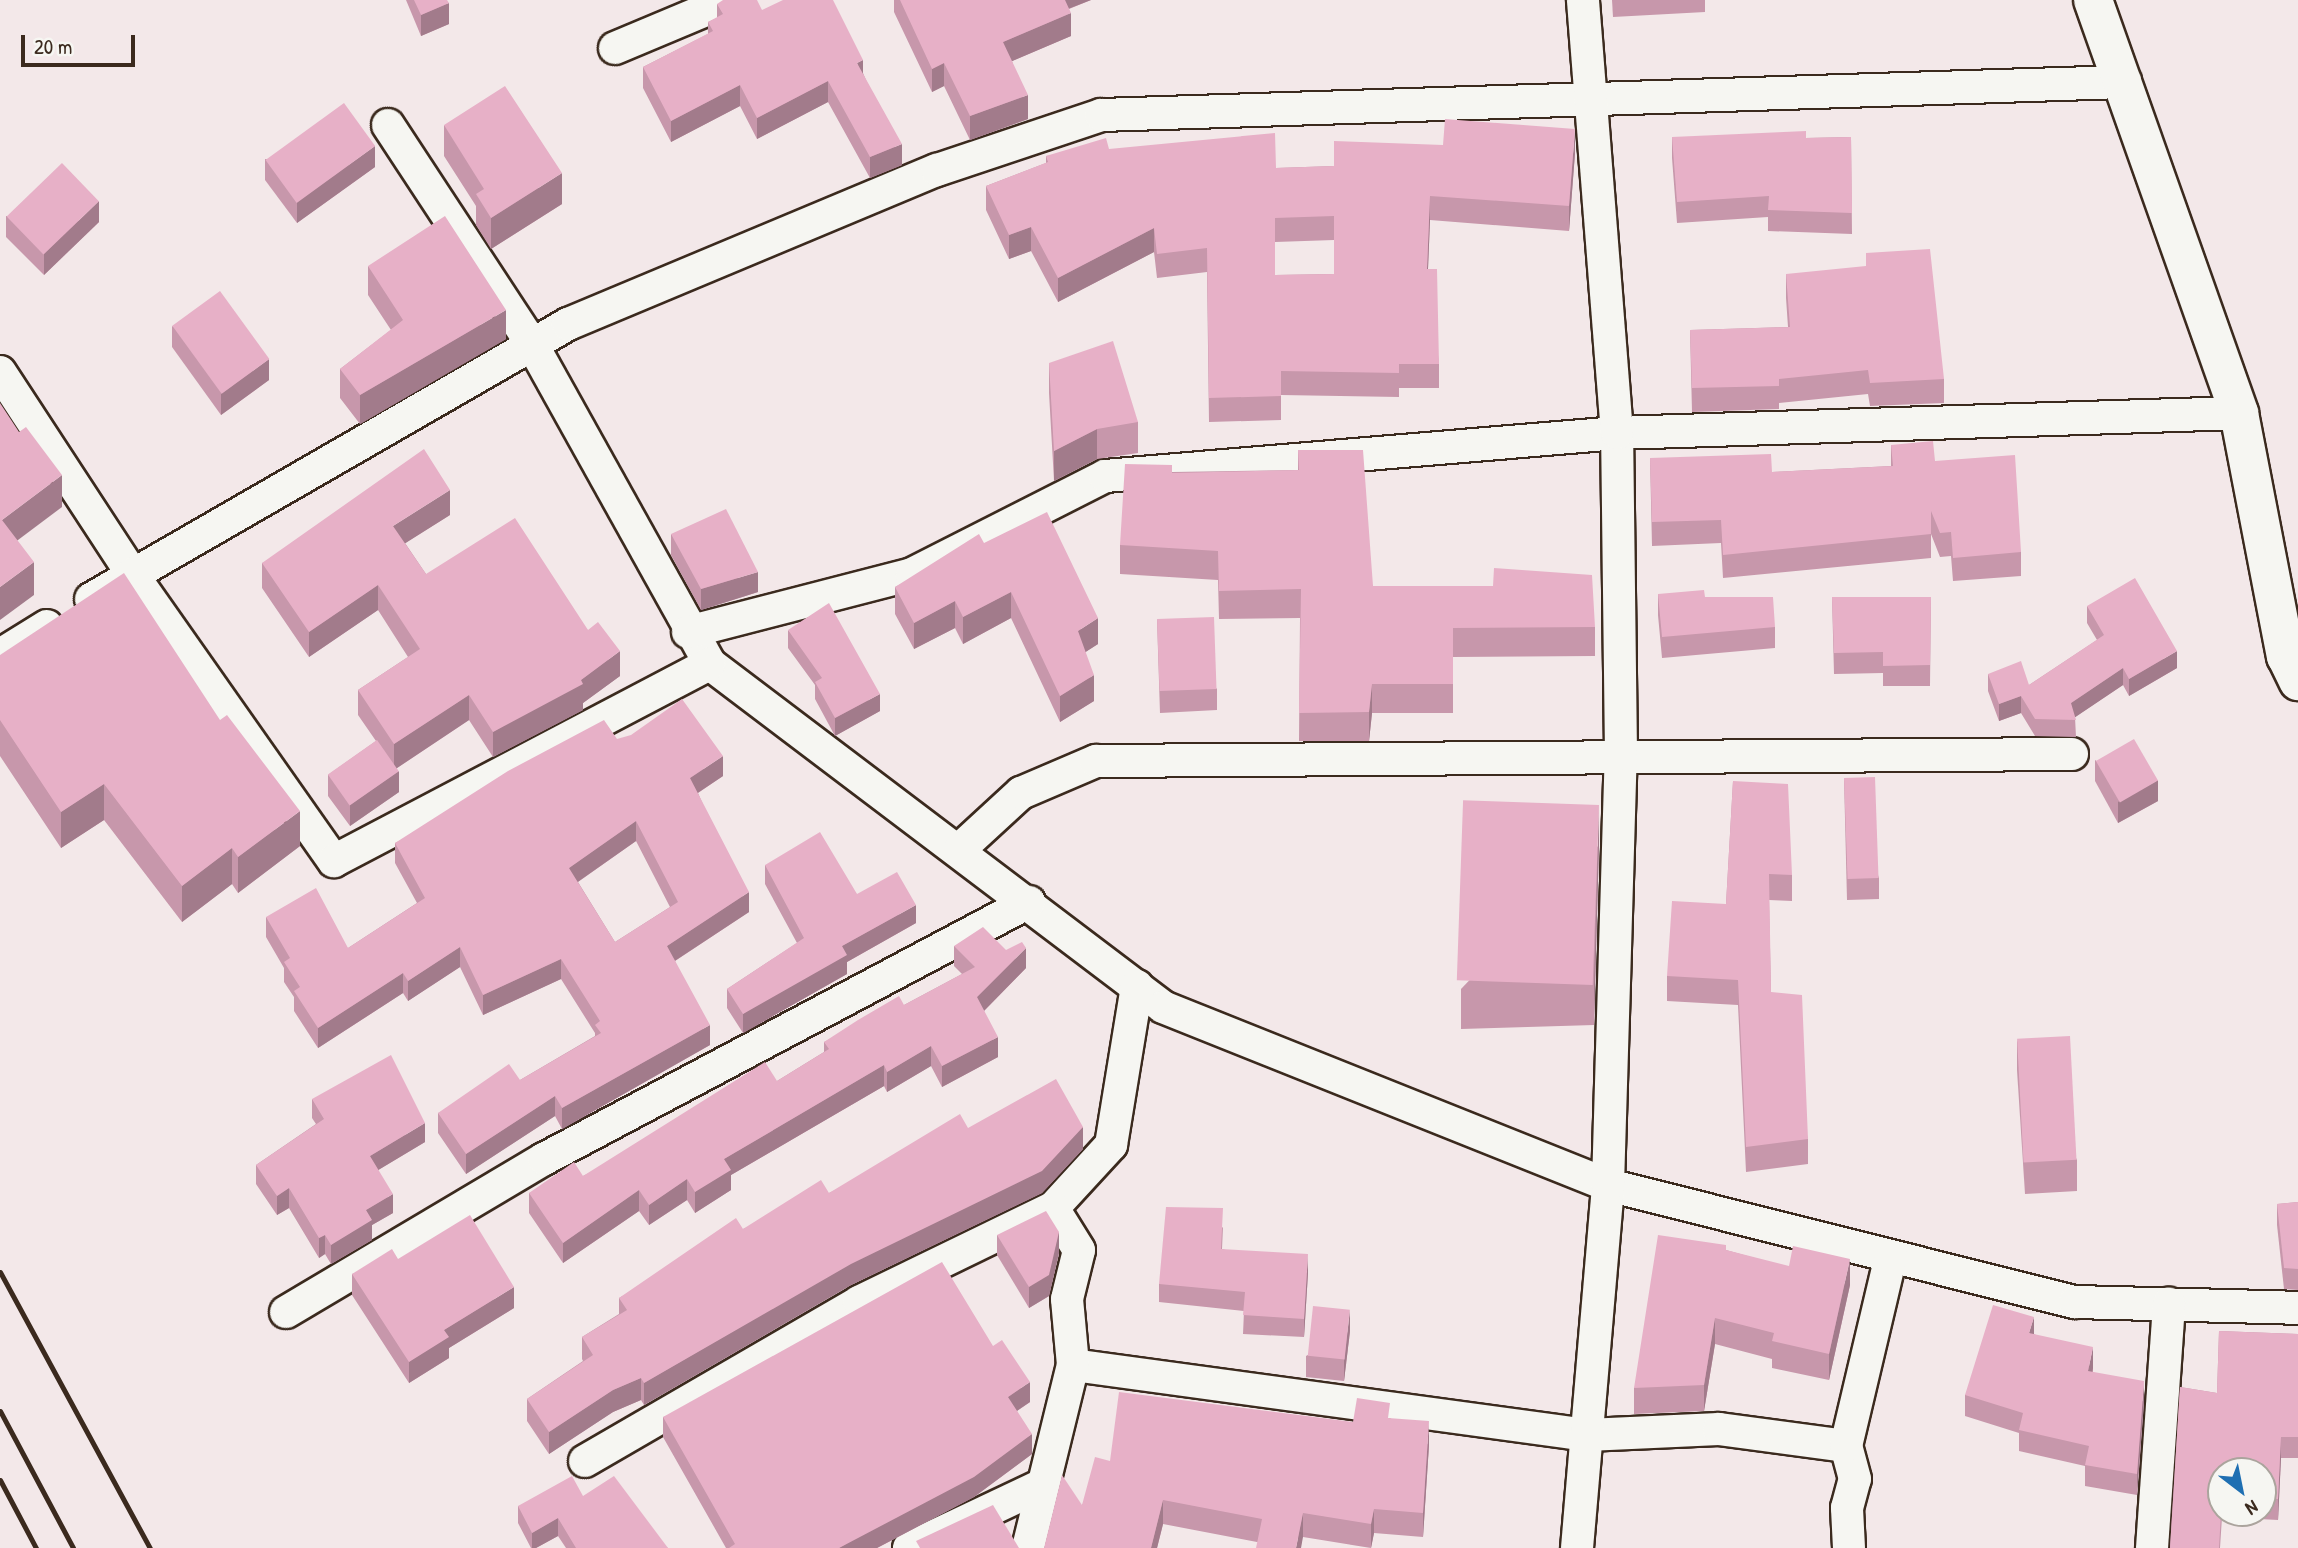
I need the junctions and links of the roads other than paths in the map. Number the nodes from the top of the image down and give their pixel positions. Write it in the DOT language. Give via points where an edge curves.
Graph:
graph roads {
  1 [pos="730,0"];
  2 [pos="1583,0"];
  3 [pos="2093,0"];
  4 [pos="615,48"];
  5 [pos="2124,82"];
  6 [pos="1593,96"];
  7 [pos="388,125"];
  8 [pos="533,346"];
  9 [pos="0,372"];
  10 [pos="2239,413"];
  11 [pos="1617,433"];
  12 [pos="132,574"];
  13 [pos="688,632"];
  14 [pos="0,655"];
  15 [pos="2294,663"];
  16 [pos="710,664"];
  17 [pos="1621,754"];
  18 [pos="2071,754"];
  19 [pos="960,849"];
  20 [pos="1029,902"];
  21 [pos="1137,986"];
  22 [pos="1608,1185"];
  23 [pos="1053,1208"];
  24 [pos="1891,1256"];
  25 [pos="2169,1304"];
  26 [pos="2298,1308"];
  27 [pos="286,1312"];
  28 [pos="1073,1366"];
  29 [pos="1587,1435"];
  30 [pos="1846,1446"];
  31 [pos="586,1461"];
  32 [pos="1040,1486"];
  33 [pos="909,1548"];
  34 [pos="1028,1548"];
  35 [pos="1577,1548"];
  36 [pos="1849,1548"];
  37 [pos="2152,1548"];
  1 -- 4 [label="street"];
  2 -- 6 [label="street"];
  3 -- 5 [label="main road"];
  5 -- 6 [label="street"];
  5 -- 10 [label="main road"];
  6 -- 8 [label="street" via="1101,115 937,170 568,324"];
  6 -- 11 [label="street"];
  7 -- 8 [label="street"];
  8 -- 12 [label="street"];
  8 -- 13 [label="street"];
  9 -- 12 [label="street"];
  10 -- 11 [label="street"];
  10 -- 15 [label="main road"];
  11 -- 13 [label="street" via="1105,476 912,574"];
  11 -- 17 [label="street"];
  12 -- 14 [label="street"];
  12 -- 16 [label="street" via="334,861"];
  13 -- 16 [label="street"];
  16 -- 19 [label="street"];
  17 -- 18 [label="street"];
  17 -- 19 [label="street" via="1096,761 1021,793"];
  17 -- 22 [label="street"];
  19 -- 20 [label="street"];
  20 -- 21 [label="street"];
  20 -- 27 [label="street" via="544,1159"];
  21 -- 22 [label="street" via="1163,1007"];
  21 -- 23 [label="street" via="1111,1145"];
  22 -- 24 [label="street"];
  22 -- 29 [label="street"];
  23 -- 28 [label="street" via="1079,1250 1067,1299"];
  23 -- 31 [label="street" via="859,1302"];
  24 -- 25 [label="street" via="2075,1302"];
  24 -- 30 [label="street"];
  25 -- 26 [label="street"];
  25 -- 37 [label="street"];
  28 -- 29 [label="street"];
  28 -- 32 [label="street"];
  29 -- 30 [label="street" via="1719,1429"];
  29 -- 35 [label="street"];
  30 -- 36 [label="street" via="1856,1479 1847,1508"];
  32 -- 33 [label="street"];
  32 -- 34 [label="street"];
}
